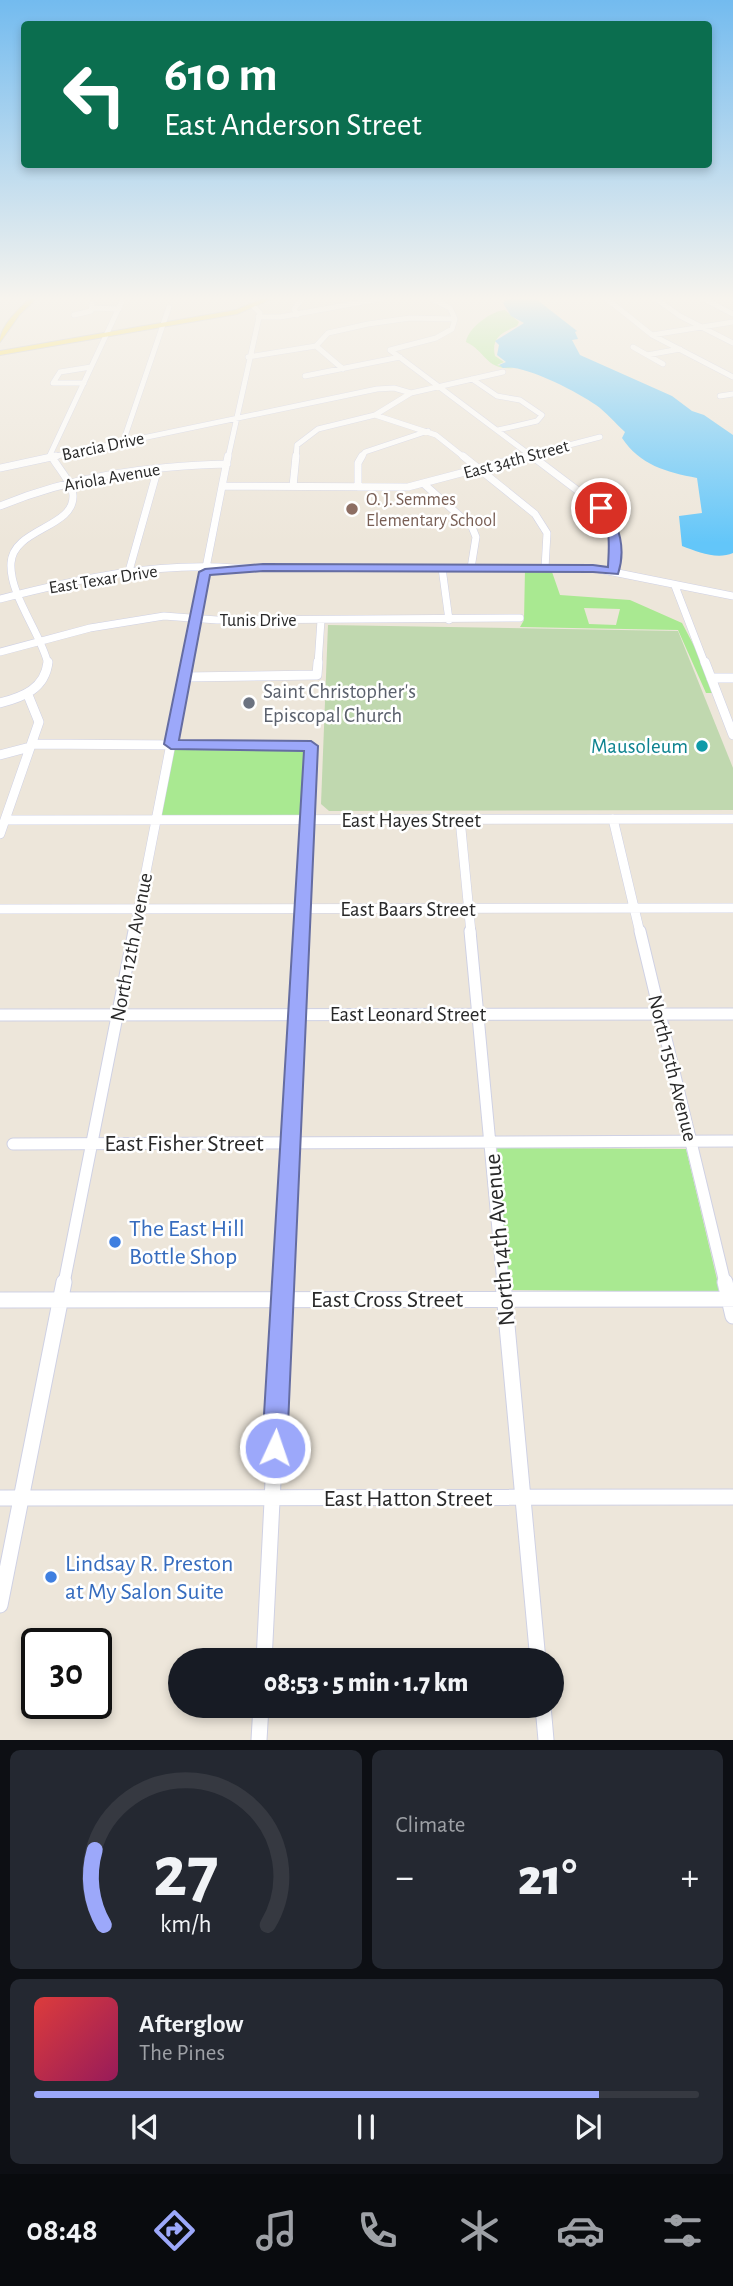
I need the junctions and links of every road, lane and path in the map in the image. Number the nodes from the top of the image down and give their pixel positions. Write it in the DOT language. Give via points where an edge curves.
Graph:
graph roads {
  1 [pos="55,380"];
  2 [pos="85,380"];
  3 [pos="145,380"];
  4 [pos="243,380"];
  5 [pos="431,380"];
  6 [pos="467,380"];
  7 [pos="474,380"];
  8 [pos="84,383"];
  9 [pos="440,387"];
  10 [pos="411,393"];
  11 [pos="733,394"];
  12 [pos="720,396"];
  13 [pos="375,415"];
  14 [pos="236,418"];
  15 [pos="498,430"];
  16 [pos="428,431"];
  17 [pos="600,437"];
  18 [pos="123,442"];
  19 [pos="531,455"];
  20 [pos="51,457"];
  21 [pos="227,464"];
  22 [pos="0,468"];
  23 [pos="158,468"];
  24 [pos="478,469"];
  25 [pos="424,484"];
  26 [pos="68,485"];
  27 [pos="222,486"];
  28 [pos="293,486"];
  29 [pos="358,487"];
  30 [pos="0,506"];
  31 [pos="442,568"];
  32 [pos="471,568"];
  33 [pos="545,568"];
  34 [pos="206,569"];
  35 [pos="614,572"];
  36 [pos="127,575"];
  37 [pos="676,586"];
  38 [pos="733,596"];
  39 [pos="21,597"];
  40 [pos="0,599"];
  41 [pos="0,606"];
  42 [pos="196,618"];
  43 [pos="520,618"];
  44 [pos="321,620"];
  45 [pos="449,620"];
  46 [pos="40,641"];
  47 [pos="0,652"];
  48 [pos="185,677"];
  49 [pos="711,678"];
  50 [pos="733,678"];
  51 [pos="28,695"];
  52 [pos="0,703"];
  53 [pos="733,734"];
  54 [pos="171,744"];
  55 [pos="31,745"];
  56 [pos="0,755"];
  57 [pos="460,819"];
  58 [pos="613,819"];
  59 [pos="733,819"];
  60 [pos="5,820"];
  61 [pos="156,820"];
  62 [pos="307,820"];
  63 [pos="0,834"];
  64 [pos="468,908"];
  65 [pos="733,908"];
  66 [pos="0,909"];
  67 [pos="138,909"];
  68 [pos="303,909"];
  69 [pos="635,909"];
  70 [pos="297,1014"];
  71 [pos="478,1014"];
  72 [pos="660,1014"];
  73 [pos="733,1014"];
  74 [pos="0,1015"];
  75 [pos="117,1015"];
  76 [pos="691,1141"];
  77 [pos="733,1141"];
  78 [pos="290,1142"];
  79 [pos="490,1142"];
  80 [pos="92,1143"];
  81 [pos="13,1144"];
  82 [pos="282,1299"];
  83 [pos="505,1299"];
  84 [pos="731,1299"];
  85 [pos="0,1300"];
  86 [pos="61,1300"];
  87 [pos="733,1316"];
  88 [pos="733,1497"];
  89 [pos="0,1498"];
  90 [pos="21,1498"];
  91 [pos="272,1498"];
  92 [pos="523,1498"];
  93 [pos="0,1605"];
  94 [pos="265,1648"];
  95 [pos="537,1648"];
  96 [pos="260,1718"];
  97 [pos="544,1718"];
  98 [pos="259,1740"];
  99 [pos="546,1740"];
  1 -- 8 [label="street"];
  2 -- 8 [label="street"];
  3 -- 18 [label="street"];
  4 -- 14 [label="street, North 12th Avenue"];
  5 -- 9 [label="street"];
  6 -- 9 [label="street"];
  7 -- 15 [label="street" via="497,396 520,400 542,415"];
  8 -- 20 [label="street"];
  9 -- 10 [label="street"];
  9 -- 15 [label="street"];
  10 -- 13 [label="street"];
  10 -- 14 [label="street, Barcia Drive" via="377,389"];
  11 -- 12 [label="street"];
  13 -- 16 [label="street"];
  13 -- 28 [label="street" via="325,427 303,439 296,449"];
  14 -- 18 [label="street, Barcia Drive"];
  14 -- 21 [label="street, North 12th Avenue"];
  15 -- 19 [label="street"];
  16 -- 24 [label="street"];
  16 -- 29 [label="street" via="365,452 358,463"];
  17 -- 19 [label="street, East 34th Street"];
  18 -- 20 [label="street, Barcia Drive"];
  19 -- 24 [label="street, East 34th Street"];
  19 -- 35 [label="street" via="607,514 615,532"];
  20 -- 22 [label="street, Barcia Drive"];
  20 -- 26 [label="street"];
  21 -- 23 [label="street, Ariola Avenue"];
  21 -- 27 [label="street, North 12th Avenue"];
  23 -- 26 [label="street, Ariola Avenue"];
  23 -- 36 [label="street"];
  24 -- 25 [label="street, East 34th Street"];
  24 -- 33 [label="street" via="542,522 547,533"];
  25 -- 29 [label="street, East 34th Street"];
  25 -- 32 [label="street" via="472,527 476,537"];
  26 -- 30 [label="street, Ariola Avenue"];
  26 -- 39 [label="street" via="73,496 68,509 28,537 11,558 11,576"];
  27 -- 28 [label="street, East 34th Street"];
  27 -- 34 [label="street, North 12th Avenue"];
  28 -- 29 [label="street, East 34th Street"];
  31 -- 32 [label="street"];
  31 -- 34 [label="street, East Texar Drive"];
  31 -- 45 [label="street"];
  32 -- 33 [label="street"];
  33 -- 35 [label="street"];
  34 -- 36 [label="street, East Texar Drive"];
  34 -- 42 [label="street, North 12th Avenue"];
  35 -- 37 [label="street"];
  36 -- 39 [label="street, East Texar Drive"];
  37 -- 38 [label="street"];
  37 -- 49 [label="street"];
  39 -- 40 [label="street, East Texar Drive"];
  39 -- 41 [label="street, East Texar Drive"];
  39 -- 46 [label="street"];
  42 -- 44 [label="street, Tunis Drive"];
  42 -- 46 [label="street, Tunis Drive" via="131,620"];
  42 -- 48 [label="street, North 12th Avenue"];
  43 -- 45 [label="street, Tunis Drive"];
  44 -- 45 [label="street, Tunis Drive"];
  44 -- 48 [label="street" via="317,675"];
  46 -- 47 [label="street, Tunis Drive"];
  46 -- 51 [label="street" via="48,670"];
  48 -- 54 [label="street, North 12th Avenue"];
  49 -- 50 [label="street"];
  49 -- 53 [label="street"];
  51 -- 52 [label="street"];
  51 -- 55 [label="street" via="39,722"];
  54 -- 55 [label="street"];
  54 -- 61 [label="street, North 12th Avenue"];
  54 -- 62 [label="street" via="311,746"];
  55 -- 56 [label="street"];
  55 -- 60 [label="street"];
  57 -- 58 [label="street, East Hayes Street"];
  57 -- 62 [label="street, East Hayes Street"];
  57 -- 64 [label="street, North 14th Avenue"];
  58 -- 59 [label="street, East Hayes Street"];
  58 -- 69 [label="street, North 15th Avenue"];
  60 -- 61 [label="street, East Hayes Street"];
  60 -- 63 [label="street"];
  61 -- 62 [label="street, East Hayes Street"];
  61 -- 67 [label="street, North 12th Avenue"];
  62 -- 68 [label="street"];
  64 -- 68 [label="street, East Baars Street"];
  64 -- 69 [label="street, East Baars Street"];
  64 -- 71 [label="street, North 14th Avenue"];
  65 -- 69 [label="street, East Baars Street"];
  66 -- 67 [label="street, East Baars Street"];
  67 -- 68 [label="street, East Baars Street"];
  67 -- 75 [label="street, North 12th Avenue"];
  68 -- 70 [label="street"];
  69 -- 72 [label="street, North 15th Avenue"];
  70 -- 71 [label="street, East Leonard Street"];
  70 -- 75 [label="street, East Leonard Street"];
  70 -- 78 [label="street"];
  71 -- 72 [label="street, East Leonard Street"];
  71 -- 79 [label="street, North 14th Avenue"];
  72 -- 73 [label="street, East Leonard Street"];
  72 -- 76 [label="street, North 15th Avenue"];
  74 -- 75 [label="street, East Leonard Street"];
  75 -- 80 [label="street, North 12th Avenue"];
  76 -- 77 [label="street, East Fisher Street"];
  76 -- 79 [label="street, East Fisher Street"];
  76 -- 84 [label="street, North 15th Avenue"];
  78 -- 79 [label="street, East Fisher Street"];
  78 -- 80 [label="street, East Fisher Street"];
  78 -- 82 [label="street"];
  79 -- 83 [label="street, North 14th Avenue"];
  80 -- 81 [label="street, East Fisher Street"];
  80 -- 86 [label="street, North 12th Avenue"];
  82 -- 83 [label="street, East Cross Street"];
  82 -- 86 [label="street, East Cross Street"];
  82 -- 91 [label="street"];
  83 -- 84 [label="street, East Cross Street"];
  83 -- 92 [label="street, North 14th Avenue"];
  84 -- 87 [label="street, North 15th Avenue"];
  85 -- 86 [label="street, East Cross Street"];
  86 -- 90 [label="street, North 12th Avenue"];
  88 -- 92 [label="street, East Hatton Street"];
  89 -- 90 [label="street, East Hatton Street"];
  90 -- 91 [label="street, East Hatton Street"];
  90 -- 93 [label="street, North 12th Avenue"];
  91 -- 92 [label="street, East Hatton Street"];
  91 -- 94 [label="street"];
  92 -- 95 [label="street, North 14th Avenue"];
  96 -- 98 [label="street"];
  97 -- 99 [label="street"];
}
